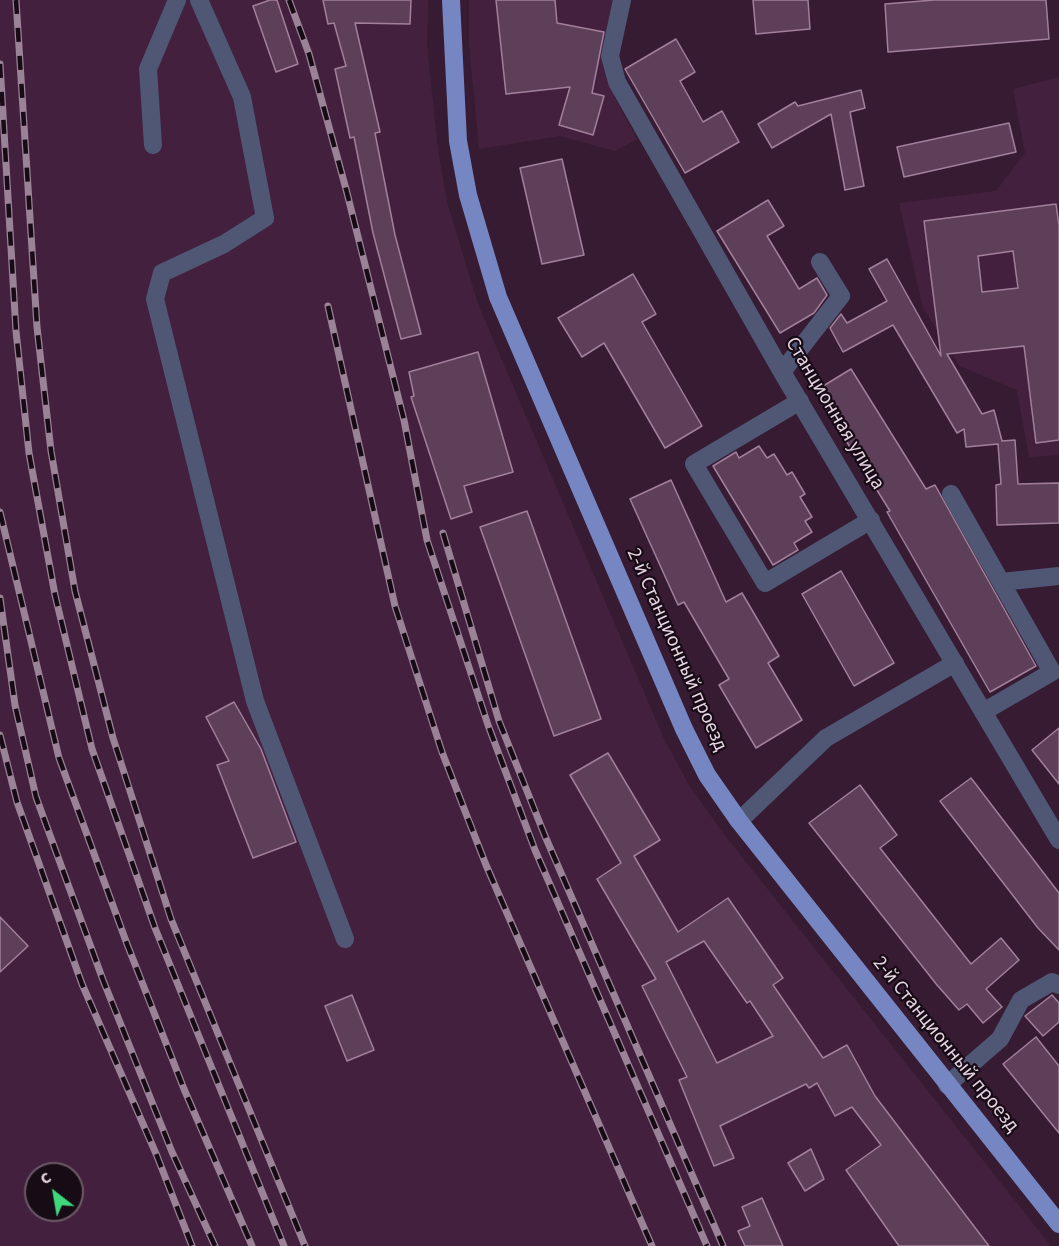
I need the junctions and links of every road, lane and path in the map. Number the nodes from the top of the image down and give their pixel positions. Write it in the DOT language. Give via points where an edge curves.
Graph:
graph roads {
  1 [pos="177,0"];
  2 [pos="199,0"];
  3 [pos="451,0"];
  4 [pos="622,0"];
  5 [pos="153,145"];
  6 [pos="820,262"];
  7 [pos="782,372"];
  8 [pos="800,401"];
  9 [pos="951,494"];
  10 [pos="871,520"];
  11 [pos="1059,576"];
  12 [pos="1001,582"];
  13 [pos="955,663"];
  14 [pos="983,712"];
  15 [pos="739,821"];
  16 [pos="1059,840"];
  17 [pos="345,939"];
  18 [pos="1059,985"];
  19 [pos="947,1085"];
  20 [pos="1059,1224"];
  1 -- 5 [label="street" via="148,69"];
  2 -- 17 [label="street" via="242,97 265,218 224,244 162,273 155,299 255,701"];
  3 -- 15 [label="main road, 2-й Станционный проезд" via="458,141 468,195 498,297 664,688 707,775"];
  4 -- 7 [label="street, Станционная улица" via="610,56 617,81"];
  6 -- 7 [label="street" via="841,297"];
  7 -- 8 [label="street, Станционная улица"];
  8 -- 10 [label="street, Станционная улица"];
  8 -- 10 [label="street" via="694,464 765,583"];
  9 -- 12 [label="street"];
  10 -- 13 [label="street, Станционная улица"];
  11 -- 12 [label="street"];
  12 -- 14 [label="street" via="1052,672"];
  13 -- 14 [label="street, Станционная улица"];
  13 -- 15 [label="street" via="826,738"];
  14 -- 16 [label="street, Станционная улица"];
  15 -- 19 [label="main road, 2-й Станционный проезд"];
  18 -- 19 [label="street" via="1052,982 1021,1000 1000,1039"];
  19 -- 20 [label="main road, 2-й Станционный проезд"];
}
